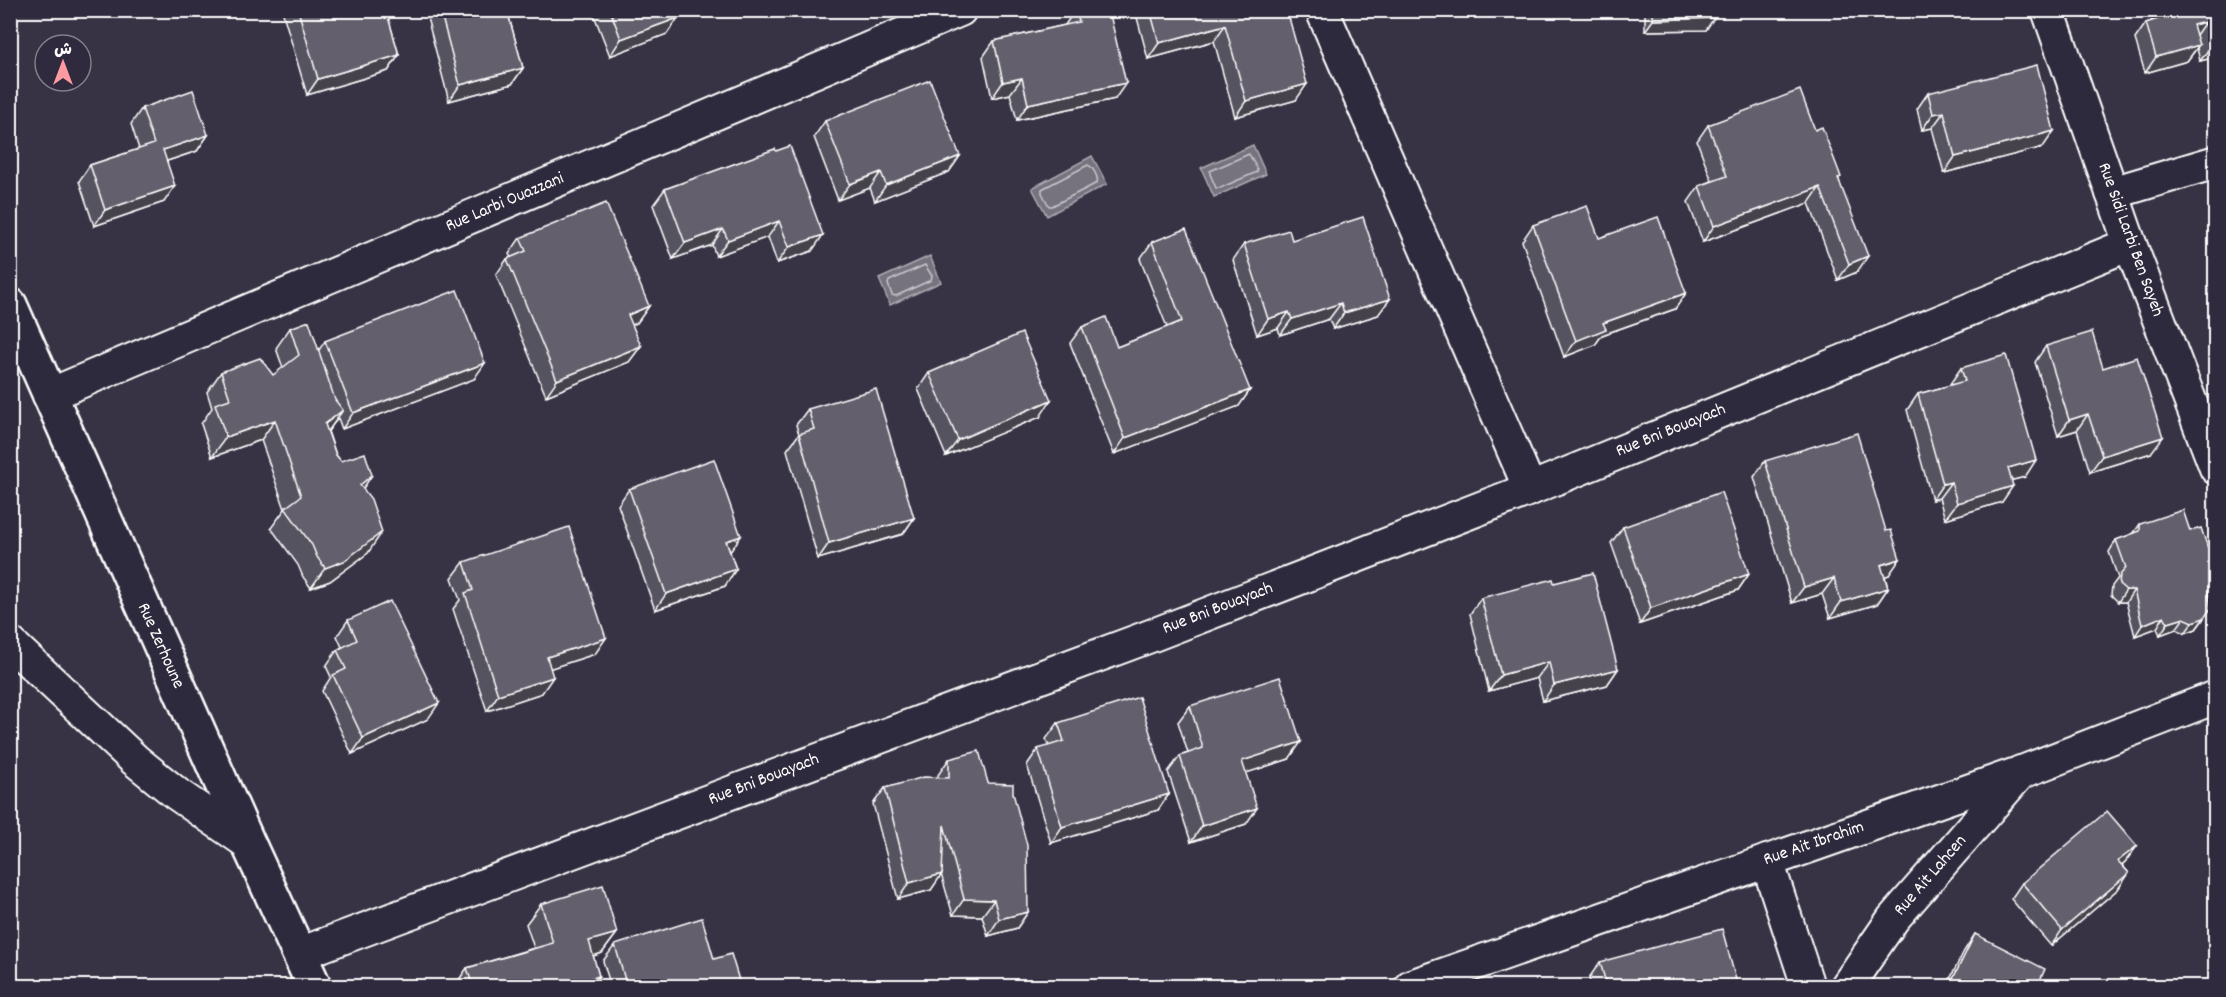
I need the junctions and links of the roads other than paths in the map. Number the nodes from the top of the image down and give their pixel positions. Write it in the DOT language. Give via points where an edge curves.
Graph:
graph roads {
  1 [pos="960,10"];
  2 [pos="1322,10"];
  3 [pos="2048,10"];
  4 [pos="2216,162"];
  5 [pos="2112,193"];
  6 [pos="2130,244"];
  7 [pos="10,305"];
  8 [pos="49,395"];
  9 [pos="2216,468"];
  10 [pos="1530,489"];
  11 [pos="10,643"];
  12 [pos="2216,697"];
  13 [pos="2022,772"];
  14 [pos="248,843"];
  15 [pos="1767,861"];
  16 [pos="299,954"];
  17 [pos="314,987"];
  18 [pos="1411,987"];
  19 [pos="1808,987"];
  20 [pos="1847,987"];
  1 -- 8 [label="street, Rue Larbi Ouazzani"];
  2 -- 10 [label="street"];
  3 -- 5 [label="street, Rue Sidi Larbi Ben Sayeh"];
  4 -- 5 [label="street"];
  5 -- 6 [label="street, Rue Sidi Larbi Ben Sayeh"];
  6 -- 9 [label="street, Rue Sidi Larbi Ben Sayeh"];
  6 -- 10 [label="street, Rue Bni Bouayach"];
  7 -- 8 [label="street, Rue Zerhoune"];
  8 -- 14 [label="street, Rue Zerhoune"];
  10 -- 16 [label="street, Rue Bni Bouayach"];
  11 -- 14 [label="street" via="135,760"];
  12 -- 13 [label="street, Rue Ait Ibrahim"];
  13 -- 15 [label="street, Rue Ait Ibrahim"];
  13 -- 20 [label="street, Rue Ait Lahcen" via="1893,919"];
  14 -- 16 [label="street, Rue Zerhoune"];
  15 -- 18 [label="street, Rue Ait Ibrahim"];
  15 -- 19 [label="street"];
  16 -- 17 [label="street, Rue Zerhoune"];
}
